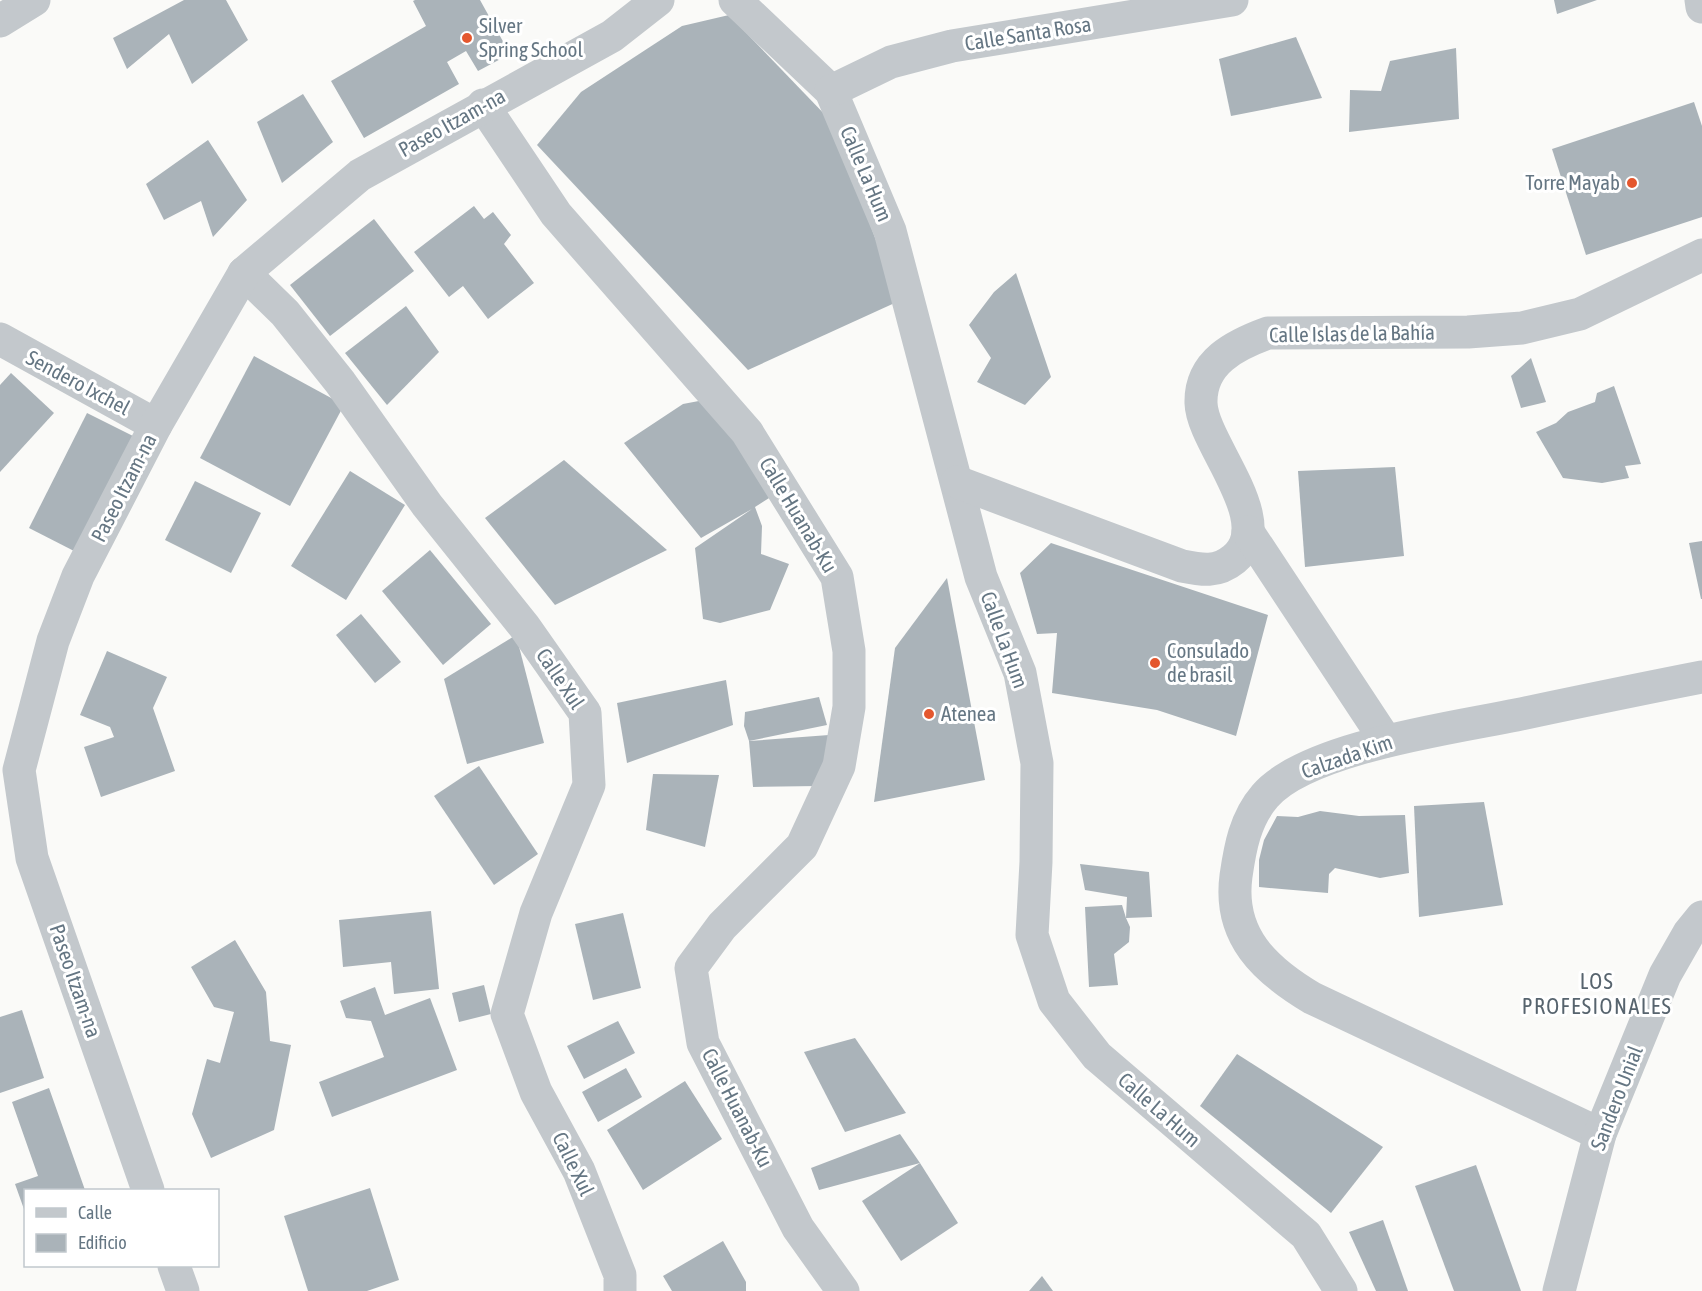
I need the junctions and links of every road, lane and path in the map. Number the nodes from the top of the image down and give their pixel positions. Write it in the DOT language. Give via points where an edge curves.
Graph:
graph roads {
  1 [pos="34,0"];
  2 [pos="657,0"];
  3 [pos="735,0"];
  4 [pos="1232,0"];
  5 [pos="1701,0"];
  6 [pos="1702,6"];
  7 [pos="0,21"];
  8 [pos="831,91"];
  9 [pos="483,105"];
  10 [pos="1702,255"];
  11 [pos="244,273"];
  12 [pos="0,339"];
  13 [pos="156,424"];
  14 [pos="957,482"];
  15 [pos="1248,532"];
  16 [pos="1702,677"];
  17 [pos="1386,741"];
  18 [pos="10,773"];
  19 [pos="1702,917"];
  20 [pos="1600,1134"];
  21 [pos="147,1189"];
  22 [pos="174,1267"];
  23 [pos="183,1291"];
  24 [pos="620,1291"];
  25 [pos="843,1291"];
  26 [pos="1341,1291"];
  27 [pos="1559,1291"];
  1 -- 7 [label="street"];
  2 -- 9 [label="street, Paseo Itzam-na" via="612,36"];
  3 -- 8 [label="street, Calle La Hum"];
  4 -- 8 [label="street, Calle Santa Rosa" via="952,46 891,62"];
  5 -- 6 [label="street"];
  8 -- 14 [label="street, Calle La Hum" via="890,231"];
  9 -- 11 [label="street, Paseo Itzam-na" via="360,174"];
  9 -- 25 [label="street, Calle Huanab-Ku" via="556,214 747,432 837,578 849,663 849,707 839,766 802,846 722,926 691,968 703,1043 798,1228"];
  10 -- 15 [label="street, Calle Islas de la Bahía" via="1580,314 1522,327 1468,332 1268,333 1238,344 1217,360 1205,378 1201,404 1240,493"];
  11 -- 13 [label="street, Paseo Itzam-na"];
  11 -- 24 [label="street, Calle Xul" via="285,313 340,382 427,505 524,626 585,712 589,785 536,914 507,1014 536,1092 579,1171 620,1275"];
  12 -- 13 [label="street, Sendero Ixchel"];
  13 -- 18 [label="street, Paseo Itzam-na" via="78,576"];
  14 -- 15 [label="street" via="1144,553 1207,571 1225,566 1239,554"];
  14 -- 26 [label="street, Calle La Hum" via="981,577 1020,673 1037,762 1032,935 1054,1001 1097,1056 1306,1235"];
  15 -- 17 [label="street"];
  16 -- 17 [label="street, Calzada Kim"];
  17 -- 20 [label="street, Calzada Kim" via="1310,765 1265,796 1250,819 1240,850 1235,888 1239,924 1250,945 1267,967 1312,998"];
  18 -- 21 [label="street, Paseo Itzam-na" via="32,858"];
  19 -- 20 [label="street, Sandero Unial" via="1665,975"];
  20 -- 27 [label="street, Sandero Unial"];
  22 -- 23 [label="street"];
}
